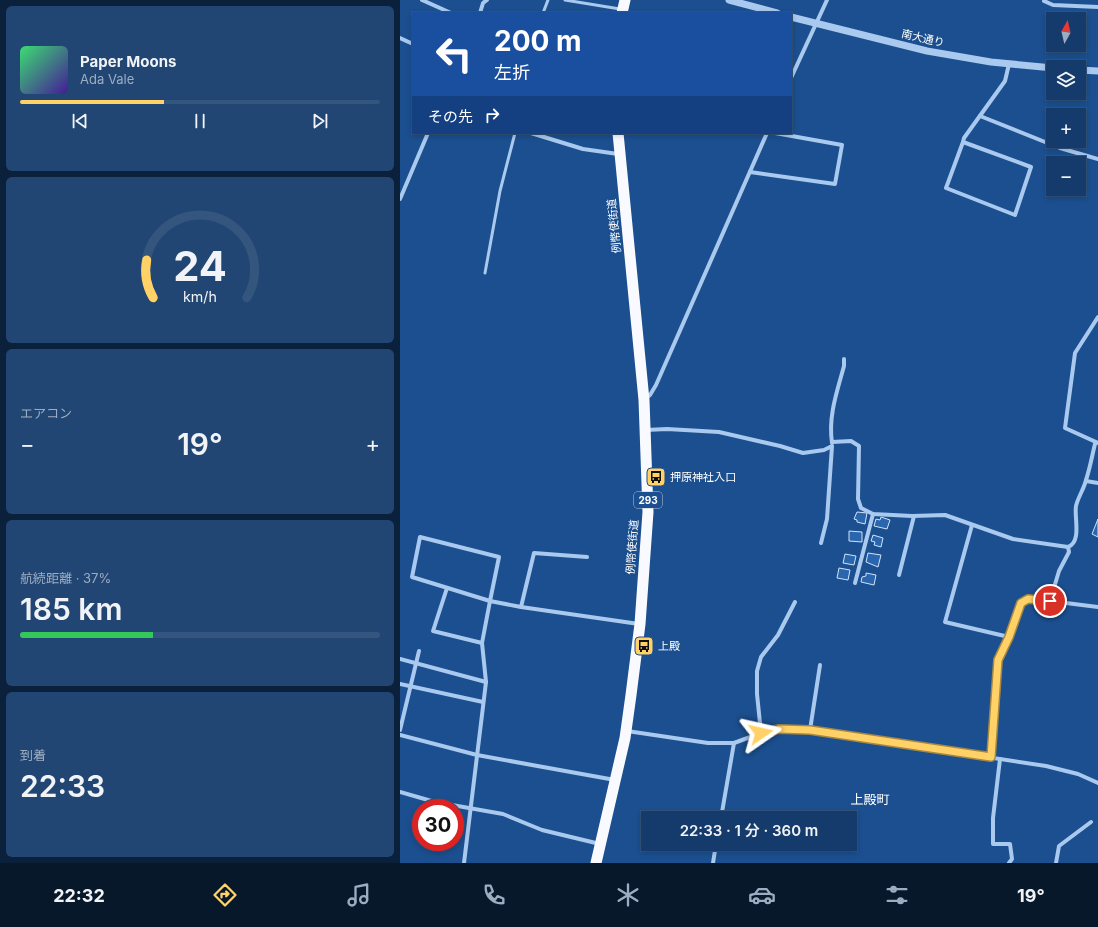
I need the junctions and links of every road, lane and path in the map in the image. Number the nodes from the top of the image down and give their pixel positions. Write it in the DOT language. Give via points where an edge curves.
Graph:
graph roads {
  1 [pos="422,0"];
  2 [pos="486,0"];
  3 [pos="548,0"];
  4 [pos="564,0"];
  5 [pos="729,0"];
  6 [pos="827,0"];
  7 [pos="1044,1"];
  8 [pos="1098,7"];
  9 [pos="623,8"];
  10 [pos="449,12"];
  11 [pos="480,12"];
  12 [pos="543,12"];
  13 [pos="773,12"];
  14 [pos="792,17"];
  15 [pos="815,24"];
  16 [pos="400,38"];
  17 [pos="412,44"];
  18 [pos="1009,64"];
  19 [pos="1046,67"];
  20 [pos="1086,70"];
  21 [pos="1098,71"];
  22 [pos="792,76"];
  23 [pos="980,116"];
  24 [pos="428,134"];
  25 [pos="515,134"];
  26 [pos="535,134"];
  27 [pos="618,134"];
  28 [pos="767,134"];
  29 [pos="781,134"];
  30 [pos="963,142"];
  31 [pos="620,154"];
  32 [pos="1098,158"];
  33 [pos="750,172"];
  34 [pos="400,199"];
  35 [pos="485,273"];
  36 [pos="1098,317"];
  37 [pos="844,359"];
  38 [pos="644,400"];
  39 [pos="646,430"];
  40 [pos="1097,443"];
  41 [pos="832,444"];
  42 [pos="1086,481"];
  43 [pos="1098,484"];
  44 [pos="873,514"];
  45 [pos="914,516"];
  46 [pos="972,525"];
  47 [pos="821,543"];
  48 [pos="1068,547"];
  49 [pos="587,557"];
  50 [pos="899,575"];
  51 [pos="855,583"];
  52 [pos="446,588"];
  53 [pos="490,601"];
  54 [pos="1050,601"];
  55 [pos="795,602"];
  56 [pos="521,607"];
  57 [pos="1098,607"];
  58 [pos="640,624"];
  59 [pos="1009,637"];
  60 [pos="482,643"];
  61 [pos="418,651"];
  62 [pos="400,659"];
  63 [pos="416,663"];
  64 [pos="820,665"];
  65 [pos="486,682"];
  66 [pos="400,684"];
  67 [pos="410,686"];
  68 [pos="483,702"];
  69 [pos="400,730"];
  70 [pos="810,730"];
  71 [pos="626,731"];
  72 [pos="761,733"];
  73 [pos="400,735"];
  74 [pos="734,743"];
  75 [pos="477,756"];
  76 [pos="991,757"];
  77 [pos="1000,759"];
  78 [pos="615,780"];
  79 [pos="1098,783"];
  80 [pos="400,792"];
  81 [pos="471,809"];
  82 [pos="722,811"];
  83 [pos="1091,822"];
  84 [pos="600,844"];
  85 [pos="715,851"];
  86 [pos="464,863"];
  87 [pos="596,863"];
  88 [pos="713,863"];
  89 [pos="1009,863"];
  90 [pos="1056,863"];
  1 -- 10 [label="street"];
  2 -- 11 [label="street"];
  3 -- 12 [label="lane"];
  4 -- 9 [label="lane"];
  5 -- 13 [label="street"];
  6 -- 15 [label="street"];
  7 -- 8 [label="street" via="1053,5"];
  14 -- 15 [label="street, 南大通り"];
  15 -- 18 [label="street, 南大通り" via="927,51"];
  15 -- 22 [label="street"];
  16 -- 17 [label="street"];
  18 -- 19 [label="street, 南大通り"];
  18 -- 23 [label="street" via="1005,81"];
  20 -- 21 [label="street"];
  23 -- 30 [label="street"];
  23 -- 32 [label="street" via="1060,148"];
  24 -- 34 [label="street"];
  25 -- 35 [label="lane" via="500,191"];
  26 -- 31 [label="street" via="583,149"];
  27 -- 31 [label="highway, 例幣使街道 / 293"];
  28 -- 33 [label="street"];
  29 -- 33 [label="street" via="842,145 835,184"];
  30 -- 30 [label="street" via="946,188 1015,215 1031,168"];
  31 -- 38 [label="highway, 例幣使街道 / 293"];
  33 -- 38 [label="street" via="656,385"];
  36 -- 40 [label="street" via="1075,353 1065,428"];
  37 -- 41 [label="street" via="831,413"];
  38 -- 39 [label="highway, 例幣使街道 / 293"];
  39 -- 41 [label="street" via="718,432 803,453 824,450"];
  39 -- 58 [label="highway, 例幣使街道 / 293" via="648,512"];
  40 -- 42 [label="street"];
  41 -- 44 [label="street" via="851,441 859,446 858,502 861,508"];
  41 -- 47 [label="street" via="827,519"];
  42 -- 43 [label="street"];
  42 -- 48 [label="street" via="1076,507 1075,539"];
  44 -- 45 [label="street"];
  44 -- 51 [label="street"];
  45 -- 46 [label="street" via="945,515"];
  45 -- 50 [label="street"];
  46 -- 48 [label="street" via="1014,539"];
  46 -- 59 [label="street" via="946,622"];
  48 -- 54 [label="street" via="1069,552 1059,571"];
  49 -- 56 [label="street" via="534,552"];
  52 -- 53 [label="street"];
  52 -- 53 [label="street" via="412,577 420,537 499,557"];
  52 -- 60 [label="street" via="433,631"];
  53 -- 56 [label="street"];
  53 -- 60 [label="street"];
  54 -- 57 [label="street"];
  54 -- 59 [label="street" via="1028,599 1021,603"];
  55 -- 72 [label="street" via="778,635 761,657 757,671"];
  56 -- 58 [label="street"];
  58 -- 71 [label="highway, 例幣使街道 / 293"];
  59 -- 76 [label="street" via="998,660"];
  60 -- 65 [label="street"];
  61 -- 63 [label="street"];
  62 -- 63 [label="street"];
  63 -- 65 [label="street"];
  63 -- 67 [label="street"];
  64 -- 70 [label="street"];
  65 -- 68 [label="street"];
  66 -- 67 [label="street"];
  67 -- 68 [label="street"];
  67 -- 69 [label="street"];
  68 -- 75 [label="street"];
  70 -- 72 [label="street" via="779,729"];
  70 -- 76 [label="street"];
  71 -- 74 [label="street" via="708,743"];
  71 -- 78 [label="highway, 例幣使街道 / 293"];
  72 -- 74 [label="street"];
  73 -- 75 [label="street"];
  74 -- 82 [label="street"];
  75 -- 78 [label="street"];
  75 -- 81 [label="street"];
  76 -- 77 [label="street"];
  77 -- 79 [label="street" via="1059,769"];
  77 -- 89 [label="street" via="993,818 994,844 1010,844 1012,859"];
  78 -- 84 [label="highway, 例幣使街道 / 293"];
  80 -- 81 [label="street"];
  81 -- 84 [label="street" via="503,814 542,830"];
  81 -- 86 [label="street"];
  83 -- 90 [label="street" via="1059,846"];
  84 -- 87 [label="highway, 例幣使街道 / 293"];
  85 -- 88 [label="street"];
}
